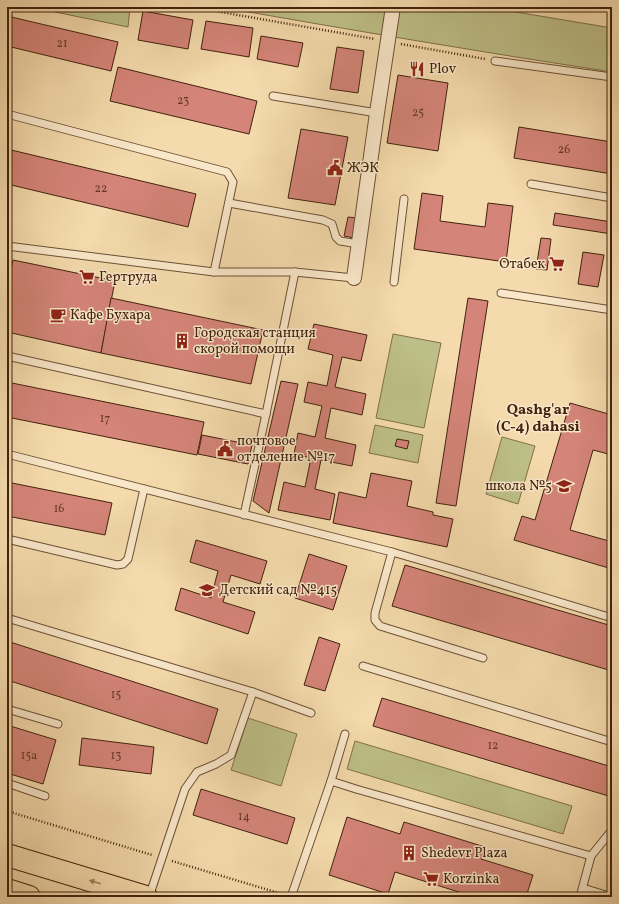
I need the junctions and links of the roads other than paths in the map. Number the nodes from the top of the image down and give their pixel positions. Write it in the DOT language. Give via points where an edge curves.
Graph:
graph roads {
  1 [pos="393,7"];
  2 [pos="495,61"];
  3 [pos="612,77"];
  4 [pos="273,96"];
  5 [pos="377,113"];
  6 [pos="7,114"];
  7 [pos="531,184"];
  8 [pos="612,198"];
  9 [pos="404,199"];
  10 [pos="229,202"];
  11 [pos="359,244"];
  12 [pos="7,246"];
  13 [pos="214,272"];
  14 [pos="295,272"];
  15 [pos="354,278"];
  16 [pos="394,282"];
  17 [pos="501,293"];
  18 [pos="612,310"];
  19 [pos="7,356"];
  20 [pos="266,414"];
  21 [pos="7,454"];
  22 [pos="144,489"];
  23 [pos="244,515"];
  24 [pos="7,538"];
  25 [pos="392,552"];
  26 [pos="7,618"];
  27 [pos="612,618"];
  28 [pos="483,658"];
  29 [pos="363,666"];
  30 [pos="253,692"];
  31 [pos="7,710"];
  32 [pos="311,713"];
  33 [pos="58,724"];
  34 [pos="345,734"];
  35 [pos="612,742"];
  36 [pos="331,781"];
  37 [pos="7,783"];
  38 [pos="45,796"];
  39 [pos="612,830"];
  40 [pos="7,855"];
  41 [pos="592,856"];
  42 [pos="583,888"];
  43 [pos="7,890"];
  44 [pos="612,896"];
  45 [pos="29,897"];
  46 [pos="148,897"];
  47 [pos="291,897"];
  48 [pos="580,897"];
  1 -- 5 [label="street"];
  2 -- 3 [label="lane"];
  4 -- 5 [label="lane"];
  5 -- 11 [label="street"];
  6 -- 10 [label="lane" via="227,172 233,182"];
  7 -- 8 [label="lane"];
  9 -- 16 [label="lane"];
  10 -- 11 [label="lane" via="323,220 332,224 340,241"];
  10 -- 13 [label="lane"];
  11 -- 15 [label="street"];
  12 -- 13 [label="lane"];
  13 -- 14 [label="lane"];
  14 -- 15 [label="lane"];
  14 -- 20 [label="lane"];
  17 -- 18 [label="lane"];
  19 -- 20 [label="lane"];
  20 -- 23 [label="lane"];
  21 -- 22 [label="lane"];
  22 -- 23 [label="lane"];
  22 -- 24 [label="lane" via="128,559 123,564 117,565"];
  23 -- 25 [label="lane"];
  25 -- 27 [label="lane"];
  25 -- 28 [label="lane" via="374,620 380,626"];
  26 -- 30 [label="lane"];
  29 -- 35 [label="lane"];
  30 -- 32 [label="lane"];
  30 -- 46 [label="lane" via="231,755 197,772 185,789"];
  31 -- 33 [label="lane"];
  34 -- 36 [label="lane"];
  36 -- 41 [label="lane"];
  36 -- 47 [label="lane"];
  37 -- 38 [label="lane"];
  39 -- 41 [label="lane"];
  46 -- 40 [label="main road, one-way"];
  41 -- 42 [label="lane"];
  42 -- 44 [label="lane"];
  42 -- 48 [label="lane"];
  43 -- 45 [label="main road"];
}
